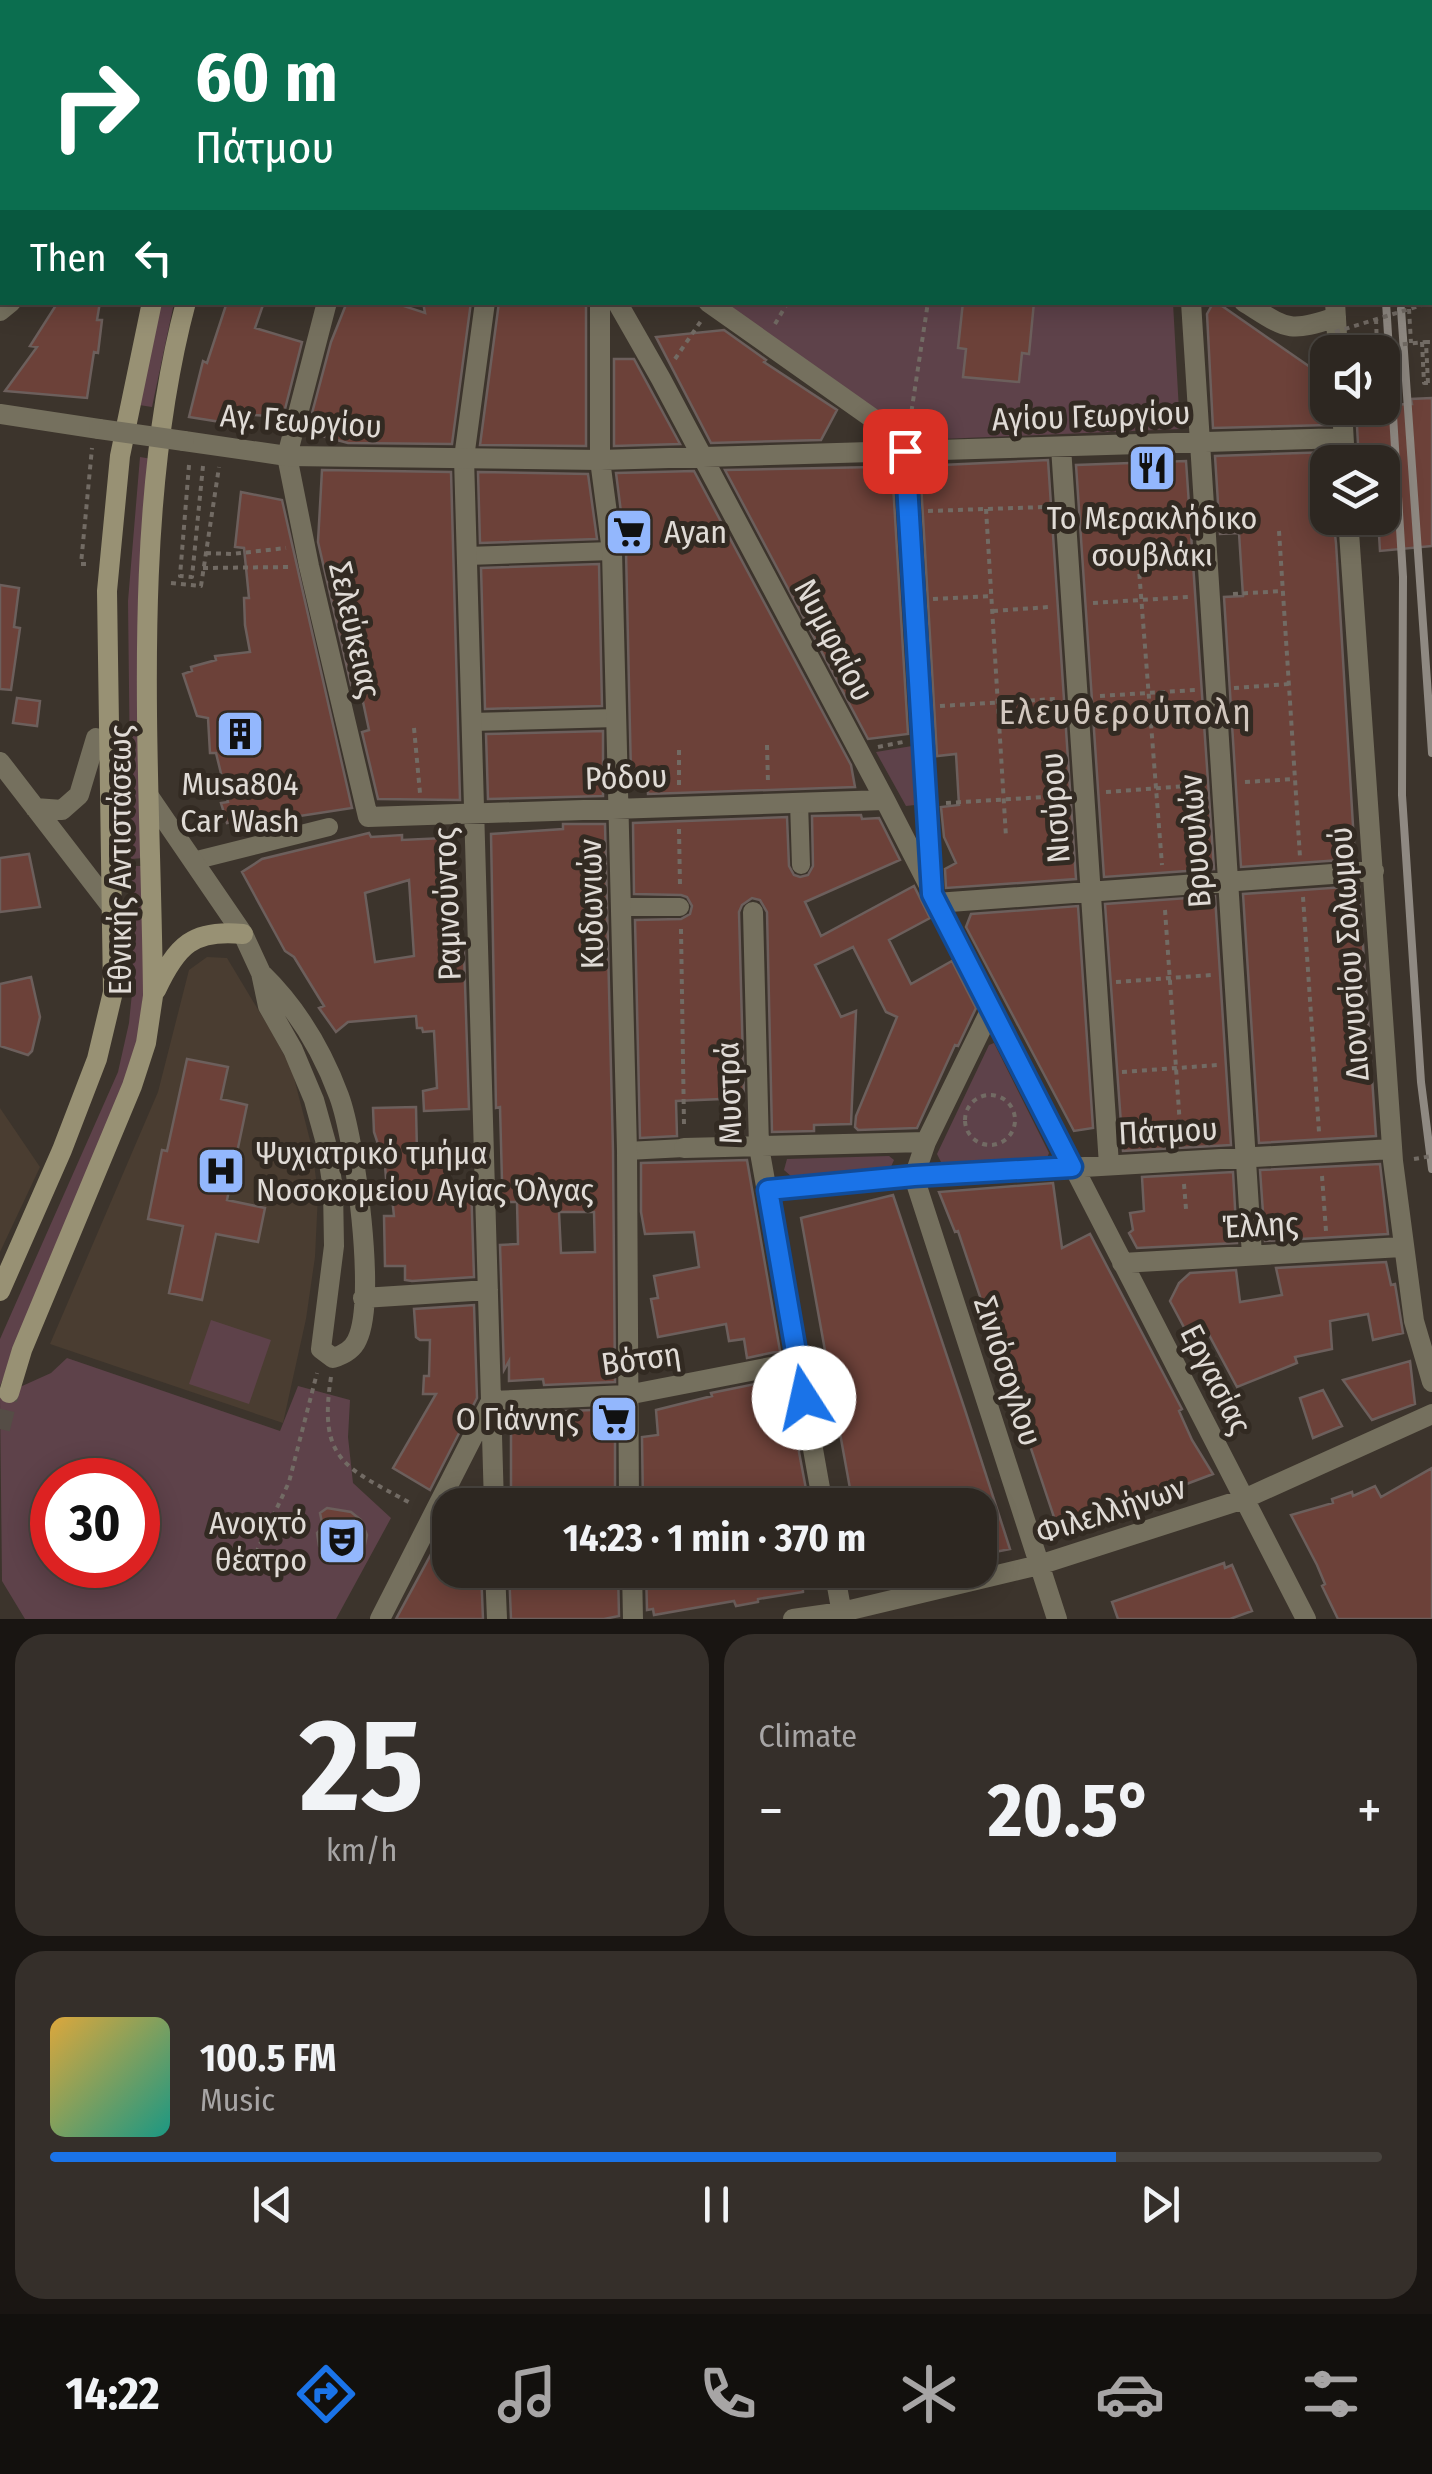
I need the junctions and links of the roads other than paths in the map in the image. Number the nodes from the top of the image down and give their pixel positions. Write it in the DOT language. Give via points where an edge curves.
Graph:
graph roads {
  1 [pos="338,0"];
  2 [pos="348,0"];
  3 [pos="151,305"];
  4 [pos="185,305"];
  5 [pos="326,305"];
  6 [pos="485,305"];
  7 [pos="600,305"];
  8 [pos="619,305"];
  9 [pos="711,305"];
  10 [pos="1191,305"];
  11 [pos="1249,305"];
  12 [pos="1336,326"];
  13 [pos="0,414"];
  14 [pos="1343,425"];
  15 [pos="1344,438"];
  16 [pos="1200,443"];
  17 [pos="1344,445"];
  18 [pos="1061,447"];
  19 [pos="905,451"];
  20 [pos="288,456"];
  21 [pos="703,457"];
  22 [pos="464,458"];
  23 [pos="600,460"];
  24 [pos="1349,535"];
  25 [pos="612,551"];
  26 [pos="468,556"];
  27 [pos="616,718"];
  28 [pos="472,722"];
  29 [pos="96,738"];
  30 [pos="0,762"];
  31 [pos="150,798"];
  32 [pos="885,800"];
  33 [pos="799,802"];
  34 [pos="35,808"];
  35 [pos="618,808"];
  36 [pos="475,811"];
  37 [pos="368,817"];
  38 [pos="329,827"];
  39 [pos="193,861"];
  40 [pos="801,865"];
  41 [pos="1374,871"];
  42 [pos="1228,881"];
  43 [pos="1090,892"];
  44 [pos="934,898"];
  45 [pos="621,907"];
  46 [pos="680,907"];
  47 [pos="114,910"];
  48 [pos="753,912"];
  49 [pos="243,934"];
  50 [pos="261,973"];
  51 [pos="153,996"];
  52 [pos="991,1008"];
  53 [pos="926,1142"];
  54 [pos="760,1147"];
  55 [pos="684,1148"];
  56 [pos="1392,1149"];
  57 [pos="627,1150"];
  58 [pos="1246,1157"];
  59 [pos="1108,1165"];
  60 [pos="1072,1167"];
  61 [pos="914,1176"];
  62 [pos="768,1190"];
  63 [pos="1402,1247"];
  64 [pos="1252,1255"];
  65 [pos="1122,1263"];
  66 [pos="488,1290"];
  67 [pos="0,1292"];
  68 [pos="363,1298"];
  69 [pos="797,1362"];
  70 [pos="1432,1382"];
  71 [pos="8,1394"];
  72 [pos="627,1396"];
  73 [pos="491,1401"];
  74 [pos="1432,1414"];
  75 [pos="494,1488"];
  76 [pos="630,1488"];
  77 [pos="819,1488"];
  78 [pos="1244,1499"];
  79 [pos="1039,1564"];
  80 [pos="496,1588"];
  81 [pos="632,1588"];
  82 [pos="837,1588"];
  83 [pos="842,1616"];
  84 [pos="380,1619"];
  85 [pos="497,1619"];
  86 [pos="633,1619"];
  87 [pos="793,1619"];
  88 [pos="1057,1619"];
  89 [pos="1306,1619"];
  1 -- 2 [label="lane"];
  3 -- 47 [label="main road, Εθνικής Αντιστάσεως" via="120,456 106,591"];
  4 -- 31 [label="main road, Εθνικής Αντιστάσεως" via="165,402 148,580"];
  5 -- 20 [label="street"];
  6 -- 22 [label="street, Ραμνούντος"];
  7 -- 23 [label="street, Κυδωνιών"];
  8 -- 21 [label="street, Νυμφαίου"];
  9 -- 19 [label="street" via="882,425"];
  10 -- 16 [label="street, Βρυουλών"];
  11 -- 12 [label="street" via="1284,327"];
  13 -- 20 [label="street, Αγ. Γεωργίου, bridge"];
  14 -- 15 [label="street"];
  15 -- 16 [label="street, Αγίου Γεωργίου"];
  15 -- 17 [label="street"];
  16 -- 18 [label="street, Αγίου Γεωργίου"];
  16 -- 42 [label="street, Βρυουλών"];
  18 -- 19 [label="street, Αγίου Γεωργίου"];
  18 -- 43 [label="street, Νισύρου"];
  19 -- 21 [label="street, Αγίου Γεωργίου"];
  19 -- 44 [label="street"];
  20 -- 22 [label="street, Αγ. Γεωργίου"];
  20 -- 37 [label="street, Σελεύκειας"];
  21 -- 23 [label="street, Αγίου Γεωργίου"];
  21 -- 32 [label="street, Νυμφαίου"];
  22 -- 23 [label="street, Αγ. Γεωργίου"];
  22 -- 26 [label="street, Ραμνούντος"];
  23 -- 25 [label="street, Κυδωνιών"];
  24 -- 41 [label="street, Διονυσίου Σολωμού"];
  25 -- 26 [label="street"];
  25 -- 27 [label="street, Κυδωνιών"];
  26 -- 28 [label="street, Ραμνούντος"];
  27 -- 28 [label="street"];
  27 -- 35 [label="street, Κυδωνιών"];
  28 -- 36 [label="street, Ραμνούντος"];
  29 -- 34 [label="street" via="74,801 54,812"];
  30 -- 34 [label="street"];
  31 -- 39 [label="street"];
  31 -- 51 [label="main road, Εθνικής Αντιστάσεως"];
  32 -- 33 [label="street, Ρόδου"];
  32 -- 44 [label="street, Νυμφαίου"];
  33 -- 35 [label="street, Ρόδου"];
  33 -- 40 [label="street"];
  34 -- 47 [label="street"];
  35 -- 36 [label="street, Ρόδου"];
  35 -- 45 [label="street, Κυδωνιών"];
  36 -- 37 [label="street, Ρόδου"];
  36 -- 66 [label="street, Ραμνούντος"];
  38 -- 39 [label="street"];
  39 -- 49 [label="street"];
  41 -- 42 [label="street"];
  41 -- 56 [label="street, Διονυσίου Σολωμού"];
  42 -- 43 [label="street"];
  42 -- 58 [label="street, Βρυουλών"];
  43 -- 44 [label="street"];
  43 -- 59 [label="street, Νισύρου"];
  44 -- 52 [label="street, Νυμφαίου"];
  45 -- 46 [label="street"];
  45 -- 57 [label="street, Κυδωνιών"];
  47 -- 67 [label="main road, Εθνικής Αντιστάσεως" via="108,1025"];
  48 -- 54 [label="street, Μυστρά"];
  49 -- 50 [label="street"];
  49 -- 51 [label="main road" via="191,940"];
  50 -- 68 [label="street" via="311,1036 344,1113 358,1187"];
  50 -- 68 [label="street" via="268,1006 293,1050 326,1143 334,1246 327,1353 344,1354 357,1342"];
  51 -- 71 [label="main road, Εθνικής Αντιστάσεως" via="132,1086"];
  52 -- 53 [label="street"];
  52 -- 60 [label="street, Νυμφαίου"];
  53 -- 54 [label="street"];
  53 -- 61 [label="street"];
  54 -- 55 [label="street"];
  54 -- 62 [label="street, Μυστρά"];
  55 -- 57 [label="street"];
  56 -- 58 [label="street, Πάτμου"];
  56 -- 63 [label="street, Διονυσίου Σολωμού"];
  57 -- 72 [label="street, Κυδωνιών"];
  58 -- 59 [label="street, Πάτμου"];
  58 -- 64 [label="street, Βρυουλών"];
  59 -- 60 [label="street, Πάτμου"];
  60 -- 61 [label="street, Πάτμου"];
  60 -- 65 [label="street, Εργασίας"];
  61 -- 62 [label="street, Πάτμου"];
  61 -- 79 [label="street, Σινιόσογλου"];
  62 -- 69 [label="street, Μυστρά"];
  63 -- 64 [label="street, Έλλης"];
  63 -- 70 [label="street, Διονυσίου Σολωμού"];
  64 -- 65 [label="street, Έλλης"];
  65 -- 78 [label="street, Εργασίας"];
  66 -- 68 [label="street"];
  66 -- 73 [label="street, Ραμνούντος"];
  69 -- 72 [label="street, Βότση"];
  69 -- 77 [label="street, Μυστρά"];
  72 -- 73 [label="street, Βότση"];
  72 -- 76 [label="street, Κυδωνιών"];
  73 -- 75 [label="street, Ραμνούντος"];
  73 -- 84 [label="street"];
  74 -- 78 [label="street, Φιλελλήνων"];
  78 -- 79 [label="street, Φιλελλήνων"];
  78 -- 89 [label="street, Εργασίας"];
  79 -- 83 [label="street, Φιλελλήνων"];
  79 -- 88 [label="street, Σινιόσογλου"];
  80 -- 85 [label="street"];
  81 -- 86 [label="street"];
  82 -- 83 [label="street"];
  83 -- 87 [label="street, Φιλελλήνων"];
}
